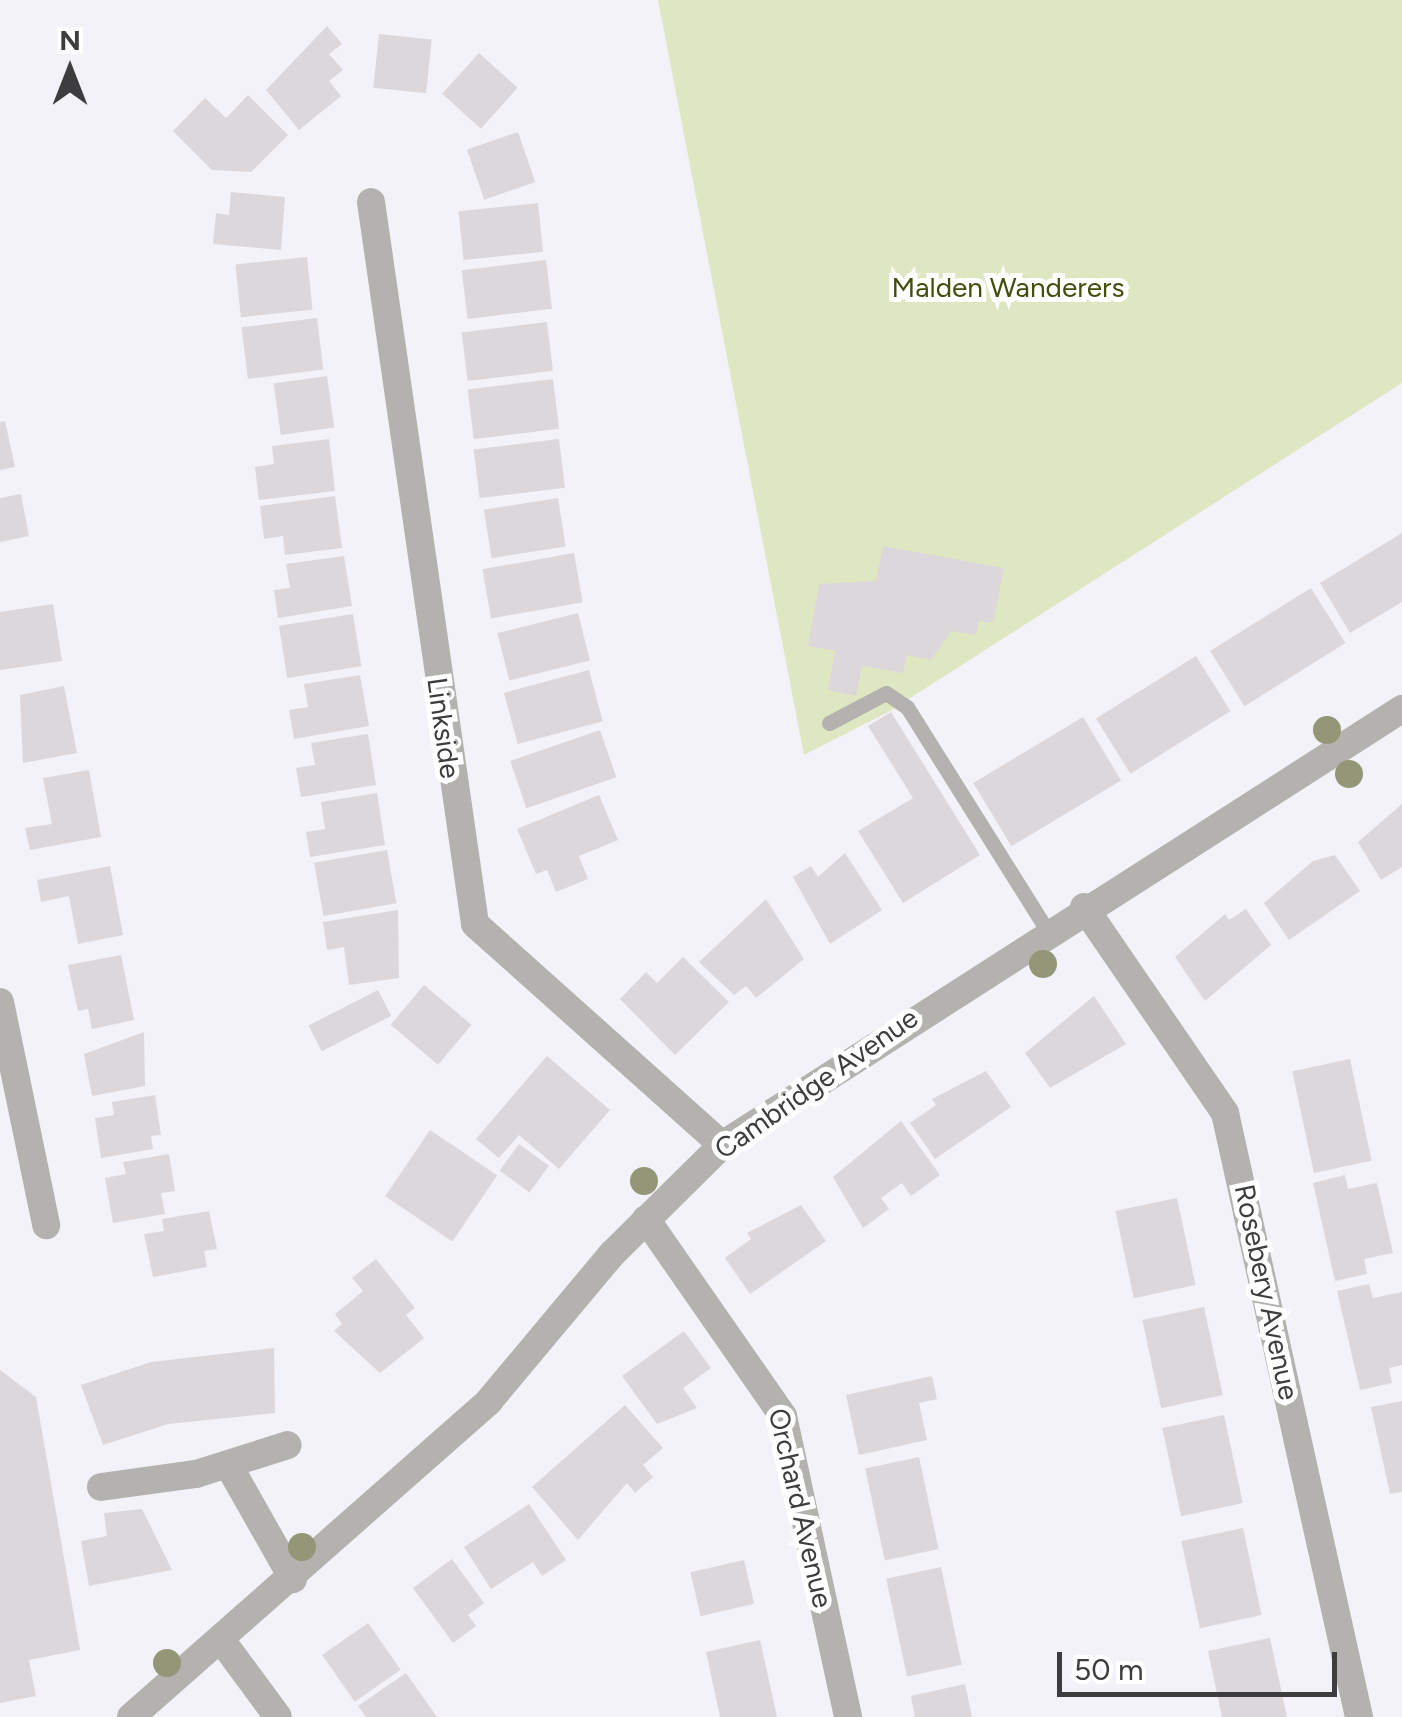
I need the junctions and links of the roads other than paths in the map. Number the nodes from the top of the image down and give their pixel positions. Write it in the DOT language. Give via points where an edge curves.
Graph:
graph roads {
  1 [pos="371,202"];
  2 [pos="1402,708"];
  3 [pos="829,723"];
  4 [pos="1084,907"];
  5 [pos="1046,930"];
  6 [pos="0,1002"];
  7 [pos="722,1145"];
  8 [pos="646,1219"];
  9 [pos="46,1225"];
  10 [pos="288,1445"];
  11 [pos="229,1466"];
  12 [pos="101,1487"];
  13 [pos="294,1579"];
  14 [pos="222,1641"];
  15 [pos="131,1717"];
  16 [pos="278,1717"];
  17 [pos="848,1717"];
  18 [pos="1360,1717"];
  1 -- 7 [label="street, Linkside" via="474,924"];
  2 -- 4 [label="street, Cambridge Avenue"];
  3 -- 5 [label="lane" via="886,693 906,707"];
  4 -- 5 [label="street, Cambridge Avenue"];
  4 -- 18 [label="street, Rosebery Avenue" via="1226,1113"];
  5 -- 7 [label="street, Cambridge Avenue"];
  6 -- 9 [label="street"];
  7 -- 8 [label="street, Cambridge Avenue"];
  8 -- 13 [label="street, Cambridge Avenue" via="489,1401"];
  8 -- 17 [label="street, Orchard Avenue" via="783,1416"];
  10 -- 11 [label="street"];
  11 -- 12 [label="street"];
  11 -- 13 [label="street"];
  13 -- 14 [label="street, Cambridge Avenue"];
  14 -- 15 [label="street, Cambridge Avenue"];
  14 -- 16 [label="street"];
}
